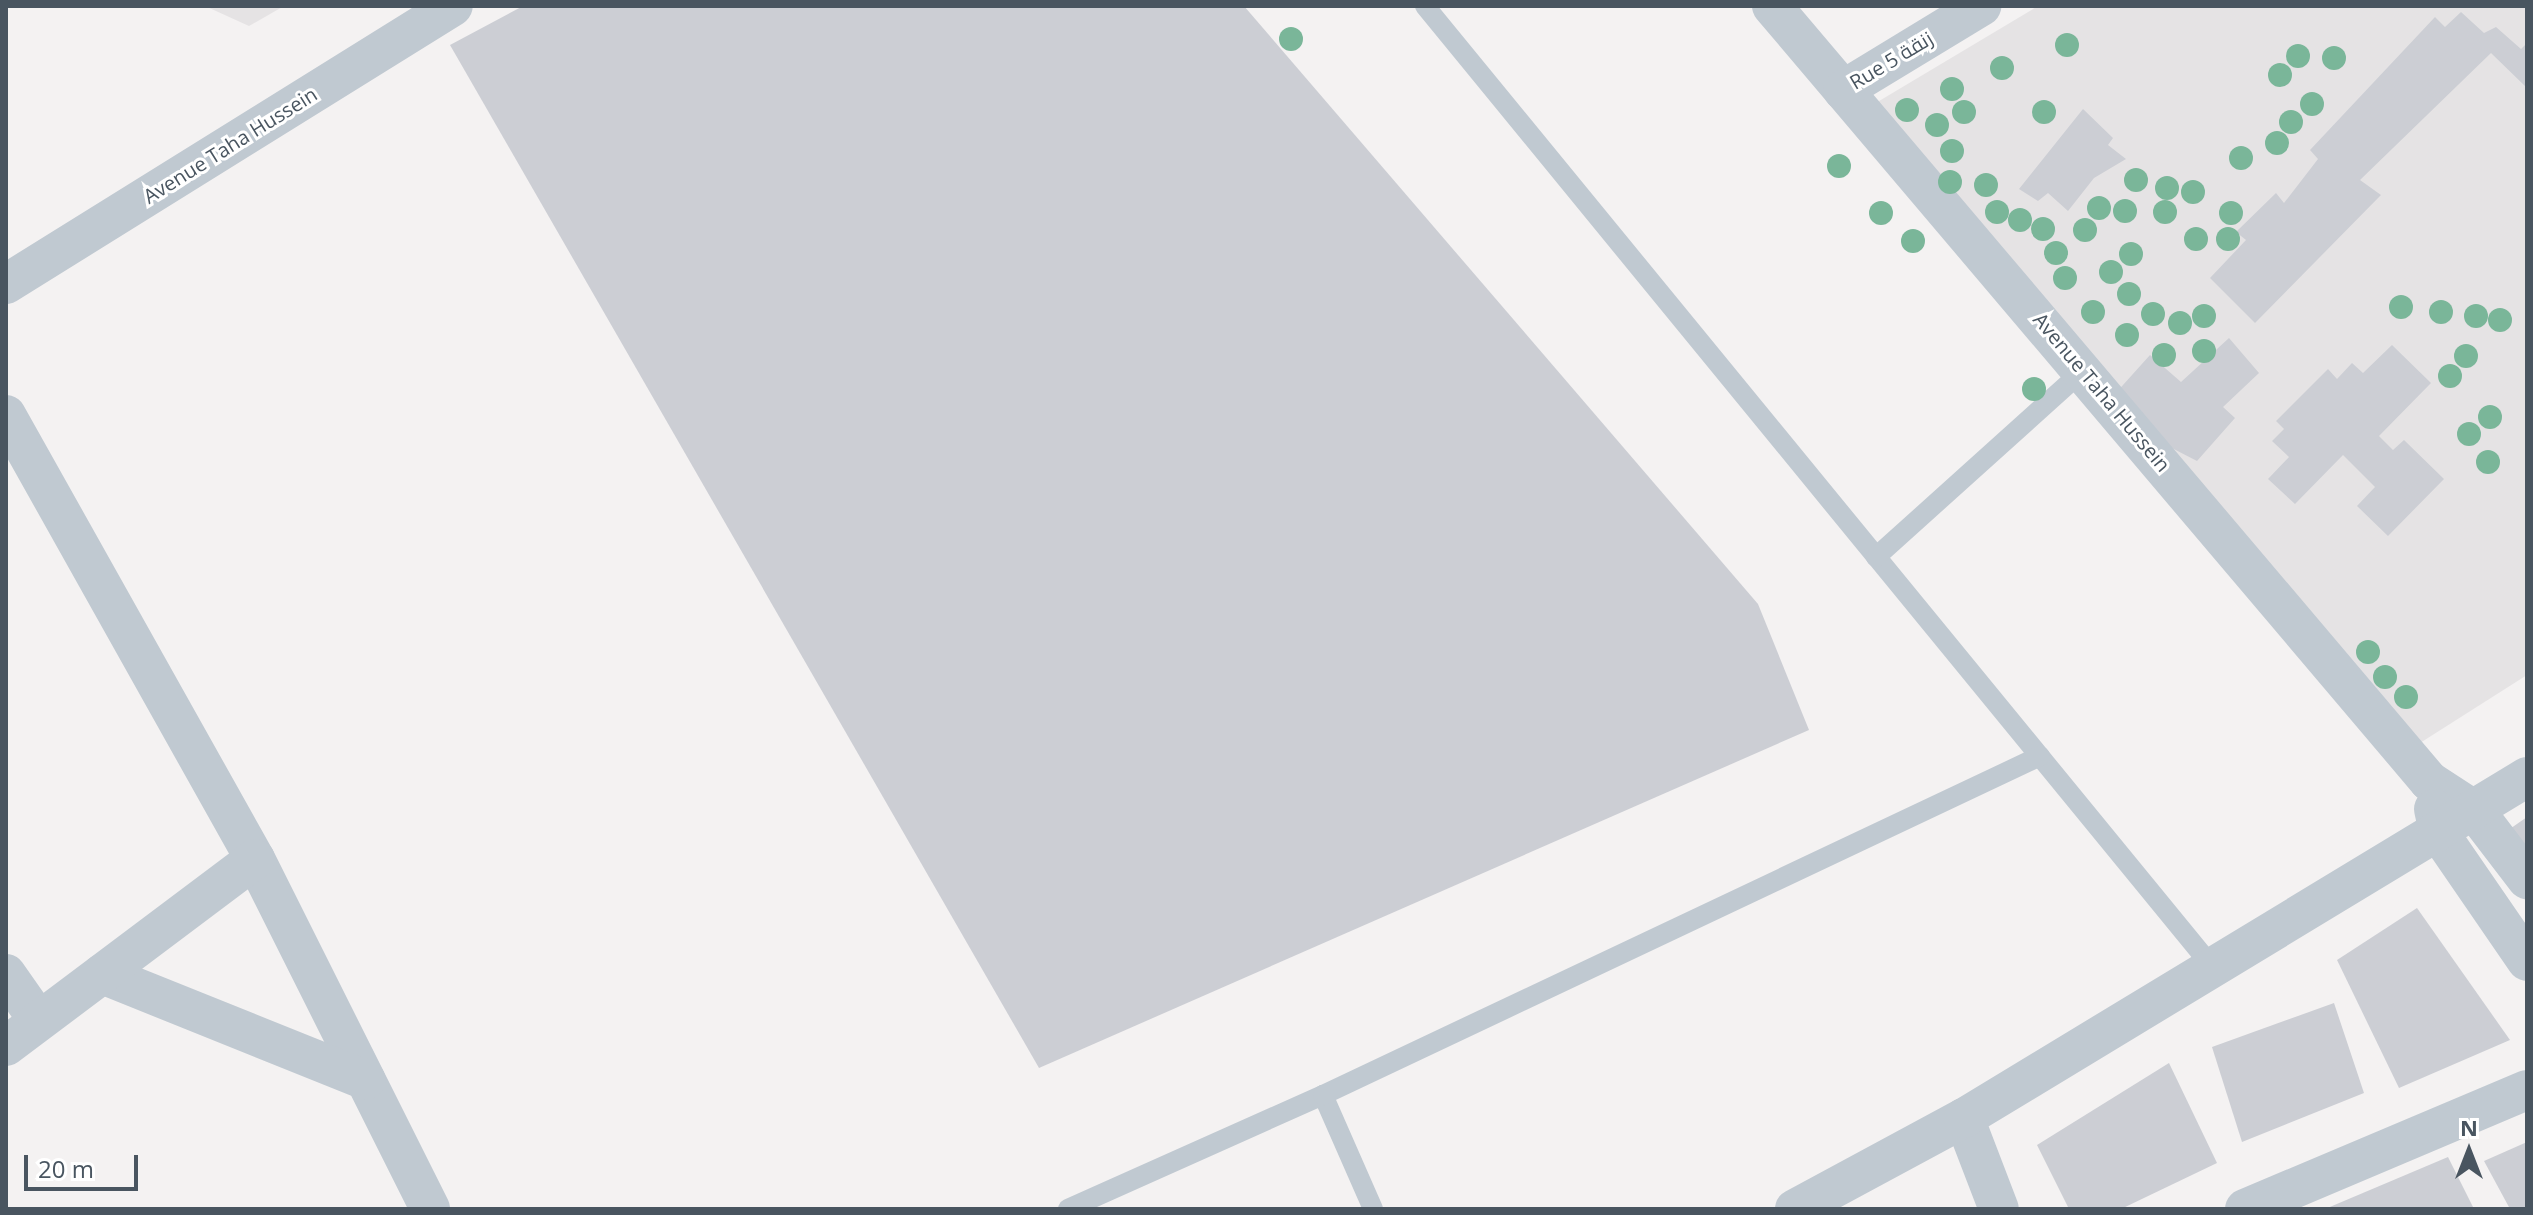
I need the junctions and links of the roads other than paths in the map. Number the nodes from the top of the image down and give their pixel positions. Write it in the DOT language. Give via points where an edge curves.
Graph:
graph roads {
  1 [pos="453,6"];
  2 [pos="1425,6"];
  3 [pos="1772,6"];
  4 [pos="1981,6"];
  5 [pos="1843,90"];
  6 [pos="6,284"];
  7 [pos="2084,370"];
  8 [pos="9,427"];
  9 [pos="1876,557"];
  10 [pos="2040,756"];
  11 [pos="2527,777"];
  12 [pos="2429,781"];
  13 [pos="2475,811"];
  14 [pos="2439,833"];
  15 [pos="255,859"];
  16 [pos="2527,879"];
  17 [pos="2527,961"];
  18 [pos="2214,969"];
  19 [pos="6,974"];
  20 [pos="102,974"];
  21 [pos="39,1021"];
  22 [pos="6,1046"];
  23 [pos="366,1080"];
  24 [pos="2527,1090"];
  25 [pos="1323,1095"];
  26 [pos="1964,1118"];
  27 [pos="430,1209"];
  28 [pos="1068,1209"];
  29 [pos="1373,1209"];
  30 [pos="1795,1209"];
  31 [pos="1999,1209"];
  32 [pos="2245,1209"];
  1 -- 6 [label="street, Avenue Taha Hussein"];
  2 -- 9 [label="lane"];
  3 -- 5 [label="street, Avenue Taha Hussein"];
  4 -- 5 [label="street, Rue 5 زنقة"];
  5 -- 7 [label="street, Avenue Taha Hussein"];
  7 -- 9 [label="lane"];
  7 -- 12 [label="street, Avenue Taha Hussein"];
  8 -- 15 [label="street"];
  9 -- 10 [label="lane"];
  10 -- 18 [label="lane"];
  10 -- 25 [label="lane"];
  11 -- 13 [label="street"];
  12 -- 13 [label="street, Avenue Taha Hussein"];
  12 -- 14 [label="street, Avenue Taha Hussein"];
  13 -- 14 [label="street"];
  13 -- 16 [label="street, Avenue Taha Hussein"];
  14 -- 17 [label="street, Avenue Taha Hussein"];
  14 -- 18 [label="street"];
  15 -- 20 [label="street"];
  15 -- 23 [label="street"];
  18 -- 26 [label="street"];
  19 -- 21 [label="street"];
  20 -- 21 [label="street"];
  20 -- 23 [label="street"];
  21 -- 22 [label="street"];
  23 -- 27 [label="street"];
  24 -- 32 [label="street"];
  25 -- 28 [label="lane"];
  25 -- 29 [label="lane"];
  26 -- 30 [label="street"];
  26 -- 31 [label="street"];
}
